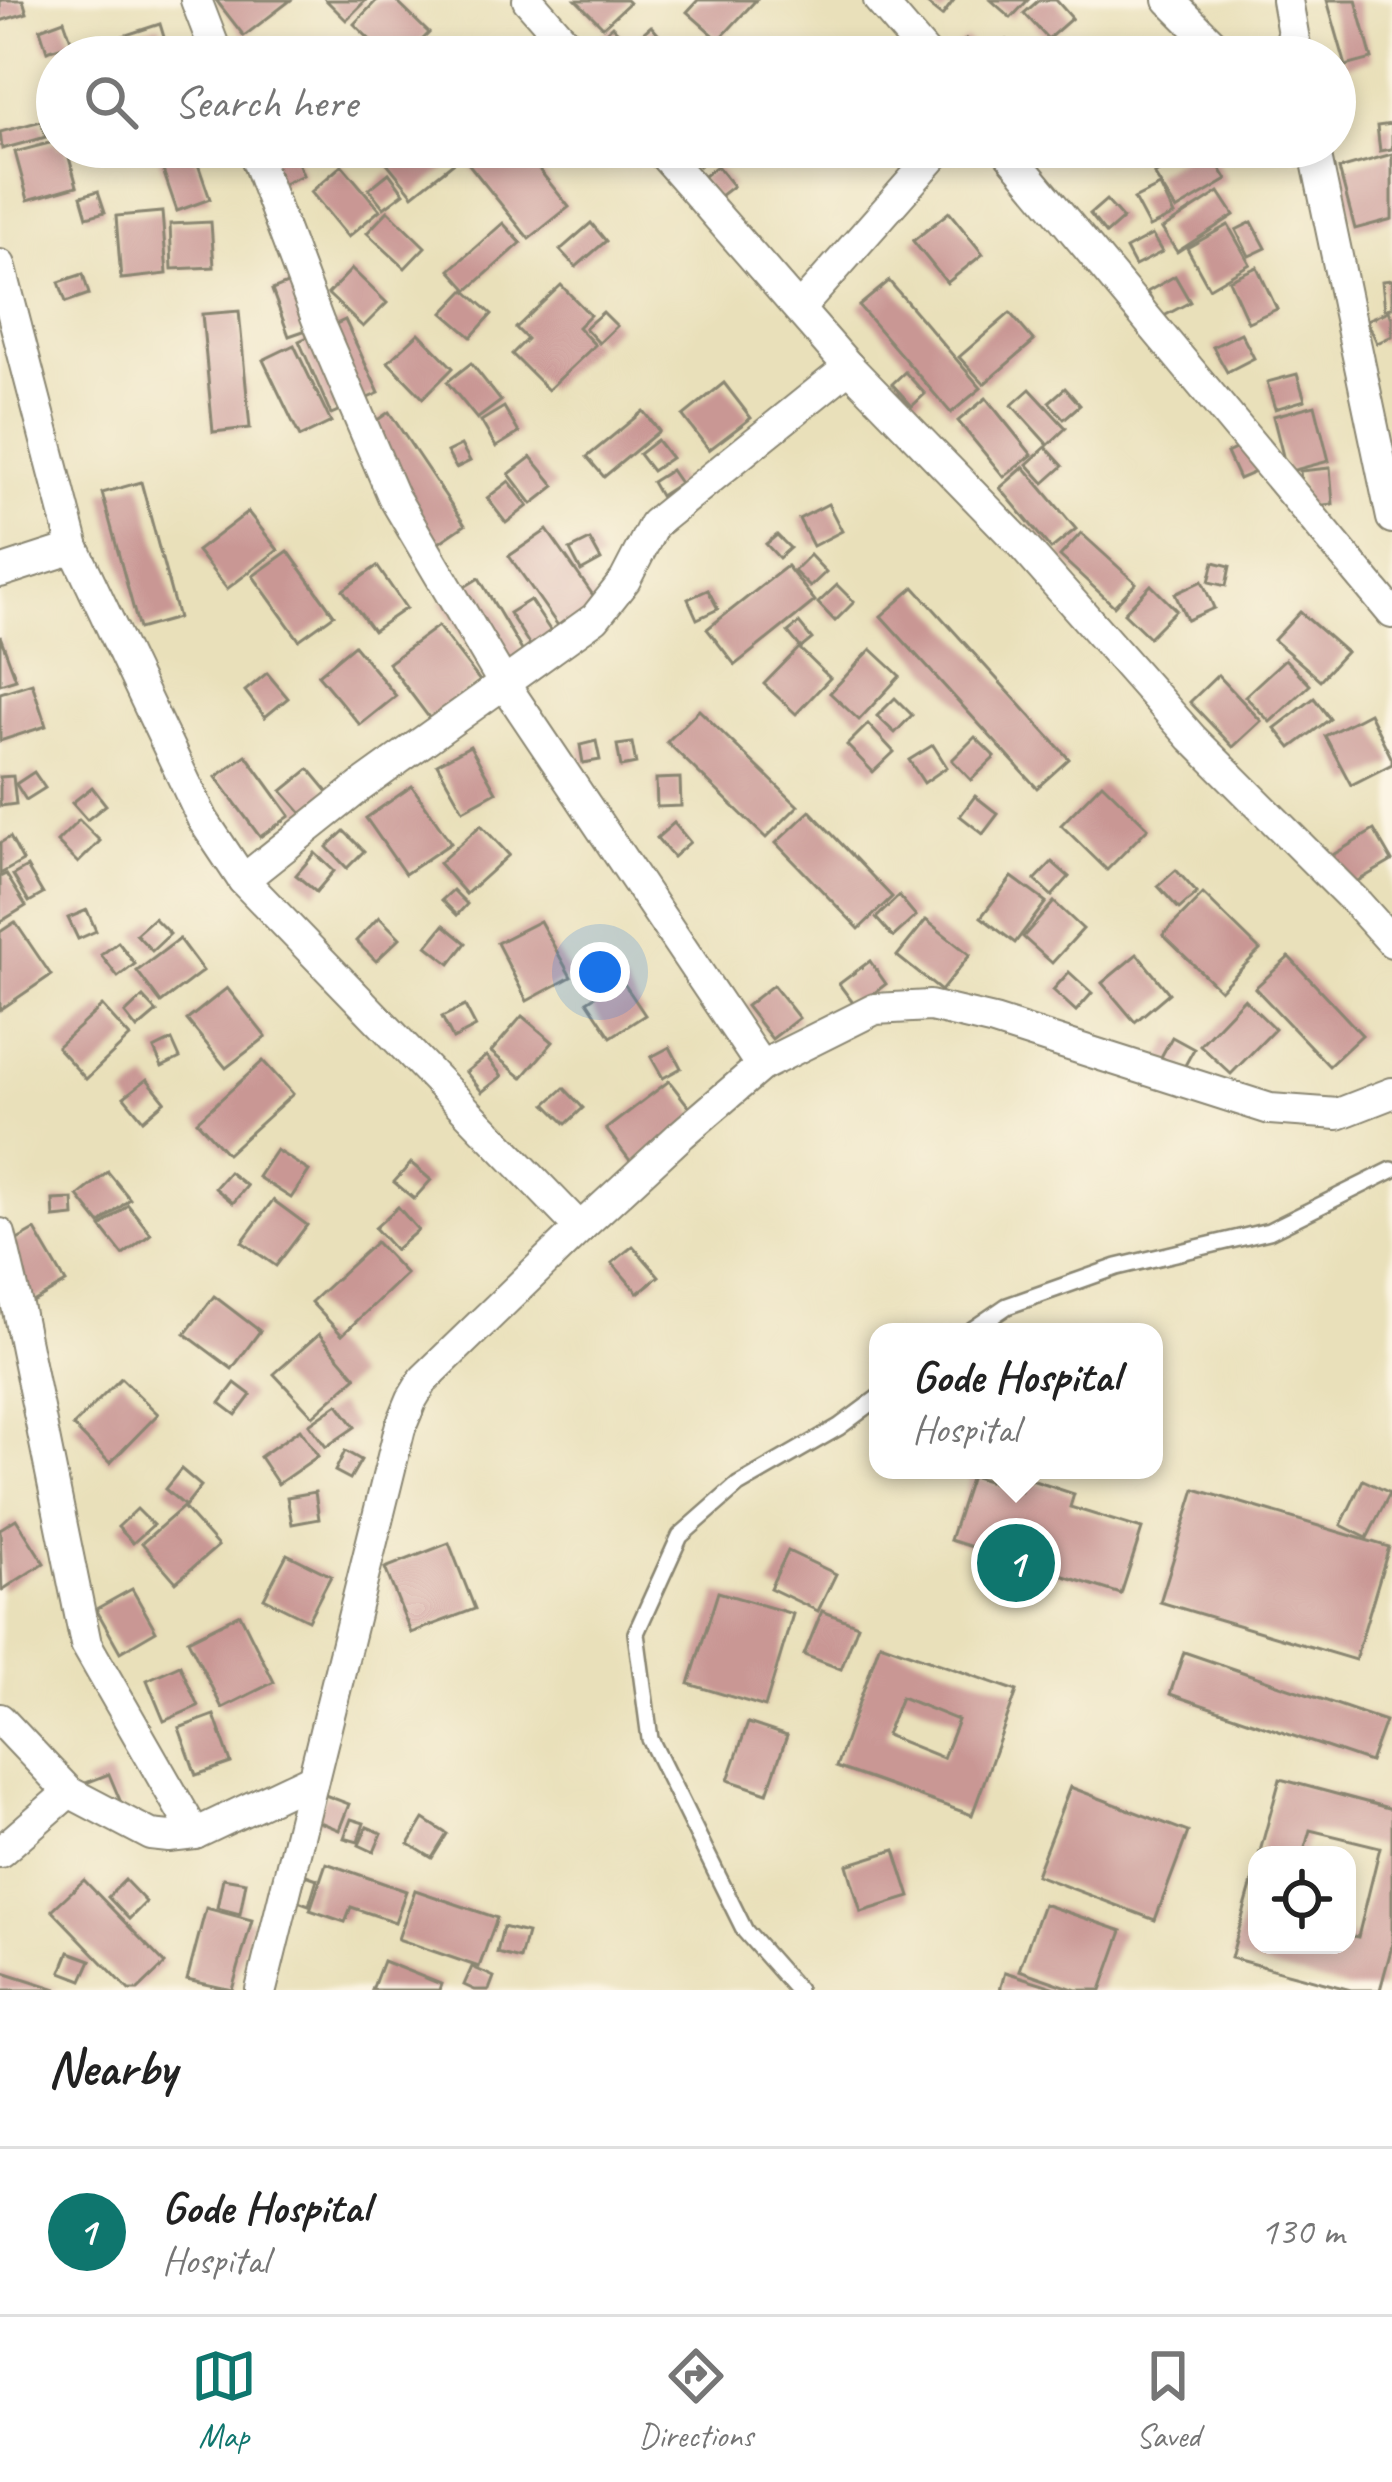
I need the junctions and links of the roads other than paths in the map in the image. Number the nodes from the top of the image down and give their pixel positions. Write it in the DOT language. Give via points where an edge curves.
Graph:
graph roads {
  1 [pos="196,0"];
  2 [pos="528,0"];
  3 [pos="879,0"];
  4 [pos="1169,0"];
  5 [pos="1287,0"];
  6 [pos="210,36"];
  7 [pos="560,36"];
  8 [pos="910,36"];
  9 [pos="1205,36"];
  10 [pos="1294,36"];
  11 [pos="260,168"];
  12 [pos="675,168"];
  13 [pos="924,168"];
  14 [pos="1021,168"];
  15 [pos="1318,168"];
  16 [pos="0,265"];
  17 [pos="799,310"];
  18 [pos="849,367"];
  19 [pos="1392,518"];
  20 [pos="74,548"];
  21 [pos="0,572"];
  22 [pos="1392,613"];
  23 [pos="503,682"];
  24 [pos="243,880"];
  25 [pos="1392,942"];
  26 [pos="761,1066"];
  27 [pos="1392,1093"];
  28 [pos="1392,1170"];
  29 [pos="580,1228"];
  30 [pos="0,1234"];
  31 [pos="9,1312"];
  32 [pos="982,1323"];
  33 [pos="869,1405"];
  34 [pos="0,1720"];
  35 [pos="313,1778"];
  36 [pos="69,1792"];
  37 [pos="195,1834"];
  38 [pos="0,1852"];
  39 [pos="261,1990"];
  40 [pos="797,1990"];
  1 -- 6 [label="street"];
  2 -- 7 [label="street"];
  3 -- 8 [label="street"];
  4 -- 9 [label="street"];
  5 -- 10 [label="street"];
  11 -- 23 [label="street" via="392,496"];
  12 -- 17 [label="street"];
  13 -- 17 [label="street"];
  14 -- 22 [label="street"];
  15 -- 19 [label="street"];
  16 -- 20 [label="street"];
  17 -- 18 [label="street"];
  18 -- 23 [label="street" via="654,524 595,618"];
  18 -- 25 [label="street"];
  20 -- 21 [label="street"];
  20 -- 24 [label="street" via="203,820"];
  23 -- 24 [label="street"];
  23 -- 26 [label="street"];
  24 -- 29 [label="street"];
  26 -- 27 [label="street" via="875,1009 930,1006 1270,1109 1338,1114"];
  26 -- 29 [label="street"];
  28 -- 32 [label="lane" via="1269,1232 1117,1267 1007,1306"];
  29 -- 35 [label="street" via="424,1378 412,1399"];
  30 -- 31 [label="street"];
  31 -- 37 [label="street" via="86,1644"];
  33 -- 40 [label="lane" via="738,1485 680,1537 637,1633 650,1739 745,1931"];
  34 -- 36 [label="street"];
  35 -- 37 [label="street"];
  35 -- 39 [label="street"];
  36 -- 37 [label="street" via="151,1835"];
  36 -- 38 [label="street"];
}
